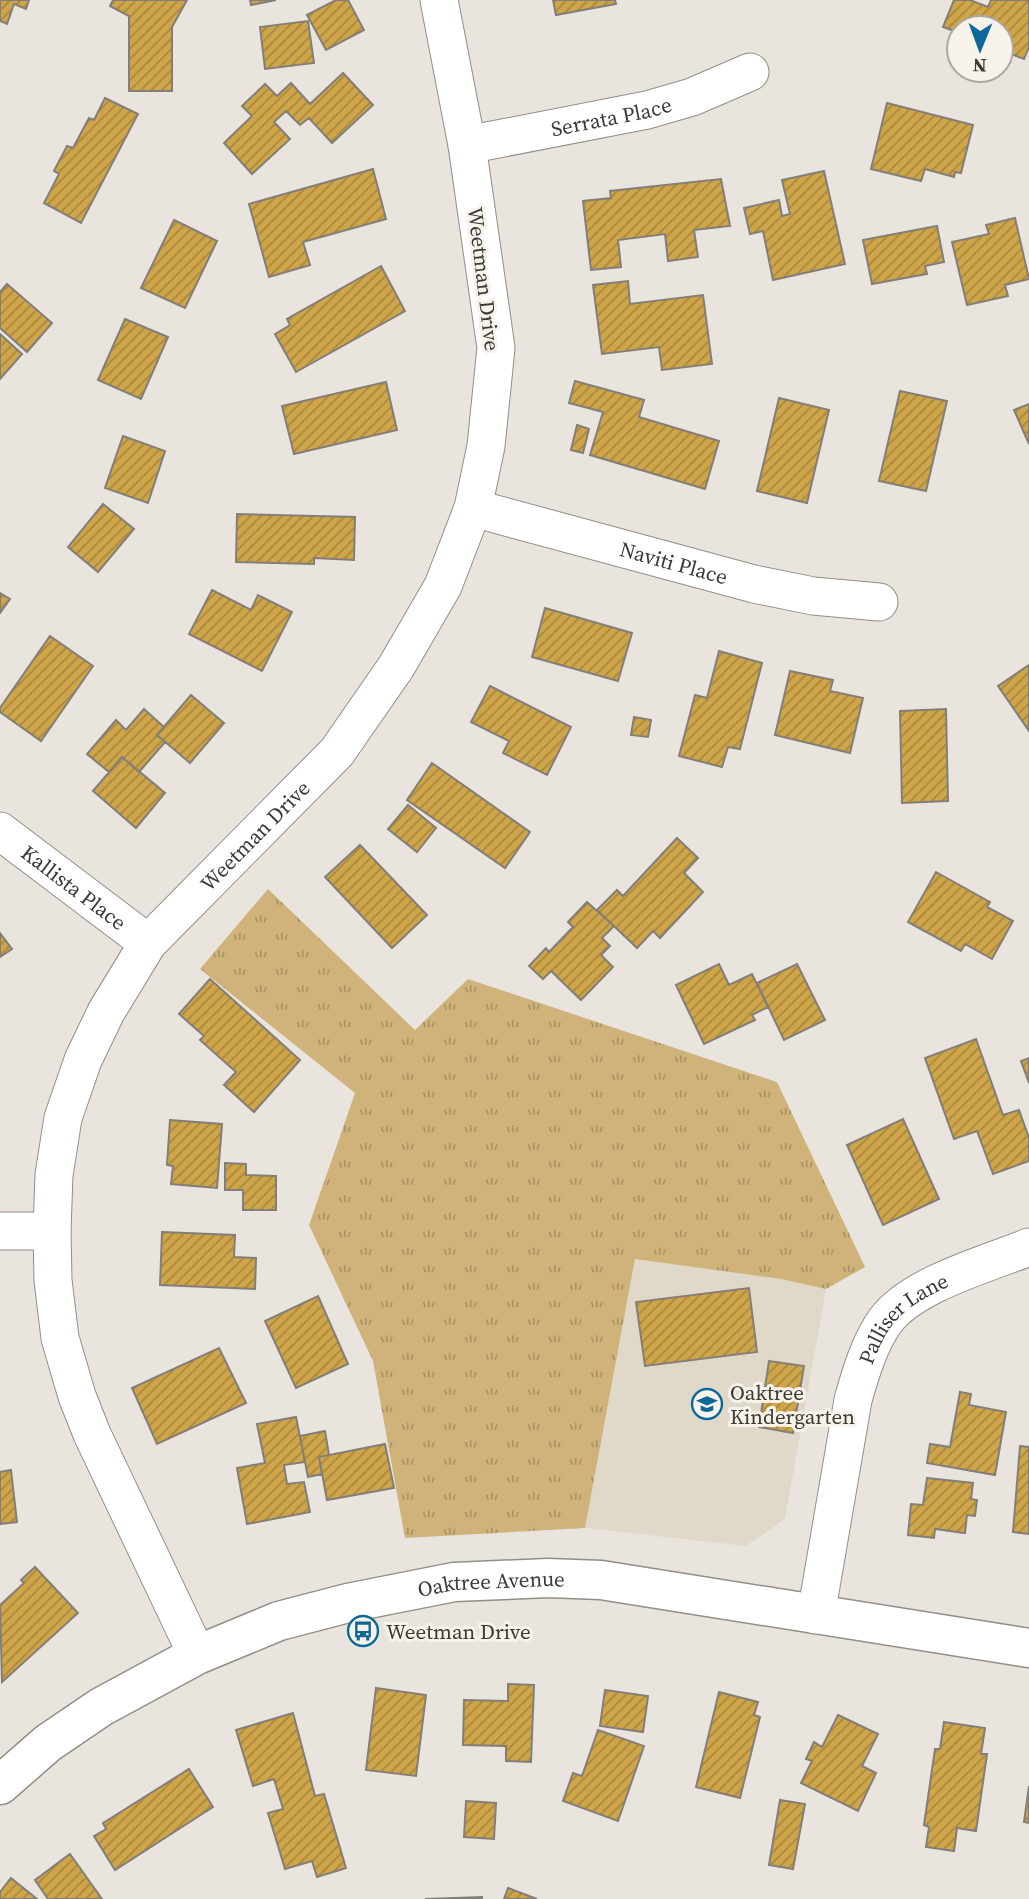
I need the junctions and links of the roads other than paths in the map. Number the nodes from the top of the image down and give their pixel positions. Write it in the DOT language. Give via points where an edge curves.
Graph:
graph roads {
  1 [pos="439,0"];
  2 [pos="750,72"];
  3 [pos="467,145"];
  4 [pos="473,508"];
  5 [pos="879,602"];
  6 [pos="0,831"];
  7 [pos="148,943"];
  8 [pos="0,1231"];
  9 [pos="52,1231"];
  10 [pos="1029,1247"];
  11 [pos="816,1615"];
  12 [pos="1029,1648"];
  13 [pos="197,1655"];
  14 [pos="0,1784"];
  1 -- 3 [label="street, Weetman Drive"];
  2 -- 3 [label="street, Serrata Place" via="647,110"];
  3 -- 4 [label="street, Weetman Drive" via="496,348 486,446"];
  4 -- 5 [label="street, Naviti Place" via="754,584"];
  4 -- 7 [label="street, Weetman Drive" via="443,586 396,667 337,752"];
  6 -- 7 [label="street, Kallista Place"];
  7 -- 9 [label="street, Weetman Drive" via="106,1012 67,1107 54,1175"];
  8 -- 9 [label="street"];
  9 -- 13 [label="street, Weetman Drive" via="60,1338 77,1396"];
  10 -- 11 [label="street, Palliser Lane" via="936,1284 906,1300 885,1321 860,1373 853,1400"];
  11 -- 12 [label="street, Oaktree Avenue"];
  11 -- 13 [label="street, Oaktree Avenue" via="601,1580 454,1582 348,1602 279,1621"];
  13 -- 14 [label="street, Oaktree Avenue" via="101,1707 48,1743"];
}
